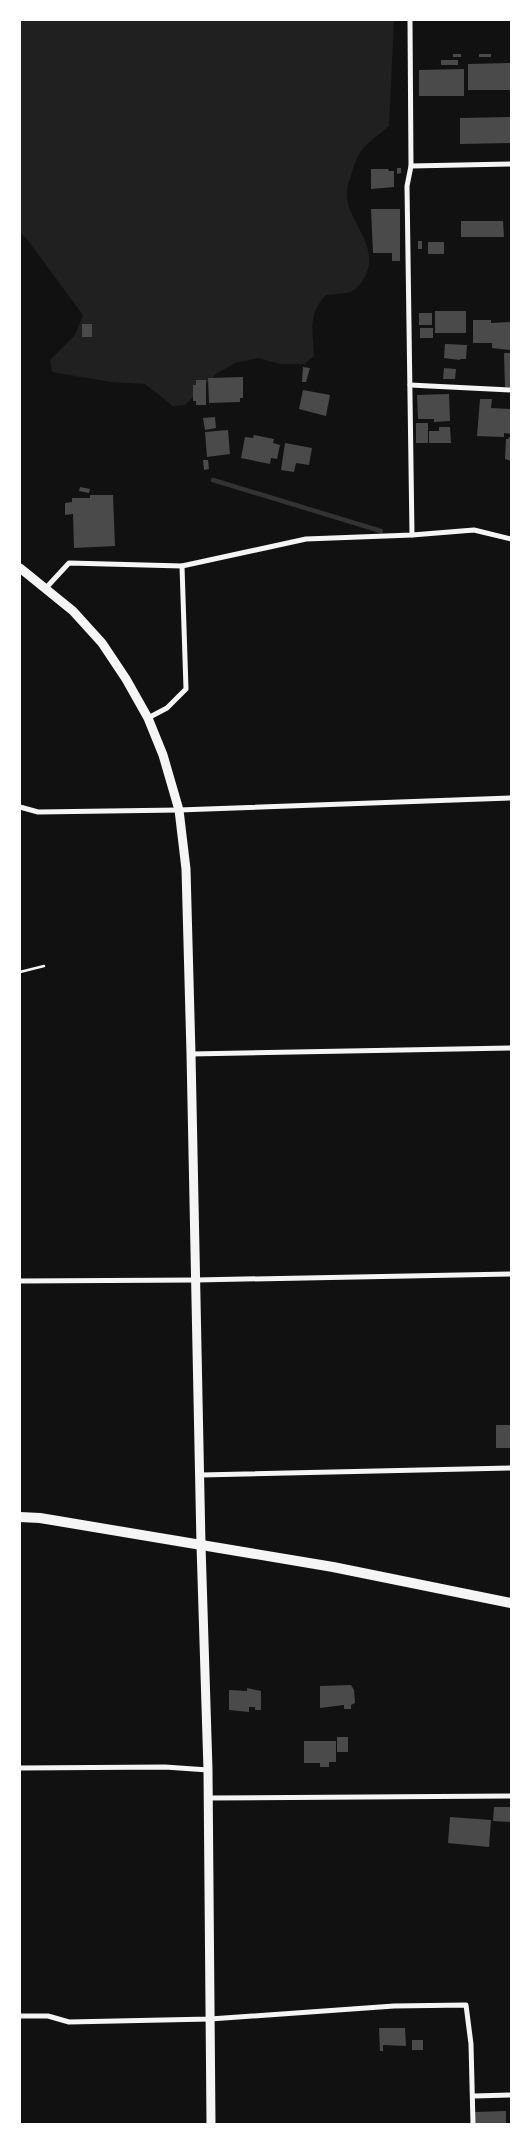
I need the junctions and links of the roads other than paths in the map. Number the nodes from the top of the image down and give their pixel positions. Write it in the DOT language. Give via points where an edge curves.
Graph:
graph roads {
  1 [pos="410,20"];
  2 [pos="511,164"];
  3 [pos="411,166"];
  4 [pos="410,386"];
  5 [pos="511,390"];
  6 [pos="412,535"];
  7 [pos="511,539"];
  8 [pos="182,566"];
  9 [pos="20,568"];
  10 [pos="45,589"];
  11 [pos="148,718"];
  12 [pos="511,798"];
  13 [pos="20,807"];
  14 [pos="179,810"];
  15 [pos="511,1048"];
  16 [pos="191,1054"];
  17 [pos="511,1274"];
  18 [pos="196,1280"];
  19 [pos="20,1281"];
  20 [pos="511,1468"];
  21 [pos="201,1475"];
  22 [pos="20,1517"];
  23 [pos="201,1545"];
  24 [pos="511,1603"];
  25 [pos="20,1768"];
  26 [pos="208,1770"];
  27 [pos="511,1796"];
  28 [pos="208,1798"];
  29 [pos="20,2016"];
  30 [pos="210,2019"];
  31 [pos="511,2095"];
  32 [pos="474,2096"];
  33 [pos="212,2124"];
  34 [pos="473,2124"];
  1 -- 3 [label="street"];
  2 -- 3 [label="street"];
  3 -- 4 [label="street" via="407,186"];
  4 -- 5 [label="street"];
  4 -- 6 [label="street"];
  6 -- 7 [label="street" via="474,530"];
  6 -- 8 [label="street" via="306,539"];
  8 -- 10 [label="street" via="69,563"];
  8 -- 11 [label="street" via="186,689 167,708"];
  9 -- 10 [label="street"];
  10 -- 11 [label="street" via="73,611 102,642"];
  11 -- 14 [label="street"];
  12 -- 14 [label="street"];
  13 -- 14 [label="street" via="38,812"];
  14 -- 16 [label="street" via="186,869"];
  15 -- 16 [label="street"];
  16 -- 18 [label="street"];
  17 -- 18 [label="street"];
  18 -- 19 [label="street"];
  18 -- 21 [label="street"];
  20 -- 21 [label="street"];
  21 -- 23 [label="street"];
  22 -- 23 [label="main road"];
  23 -- 24 [label="main road"];
  23 -- 26 [label="street"];
  25 -- 26 [label="street" via="165,1767"];
  26 -- 28 [label="street"];
  27 -- 28 [label="street"];
  28 -- 30 [label="street"];
  29 -- 30 [label="street" via="48,2016 69,2022"];
  30 -- 32 [label="street" via="394,2006 466,2005"];
  30 -- 33 [label="street"];
  31 -- 32 [label="street"];
  32 -- 34 [label="street"];
}
